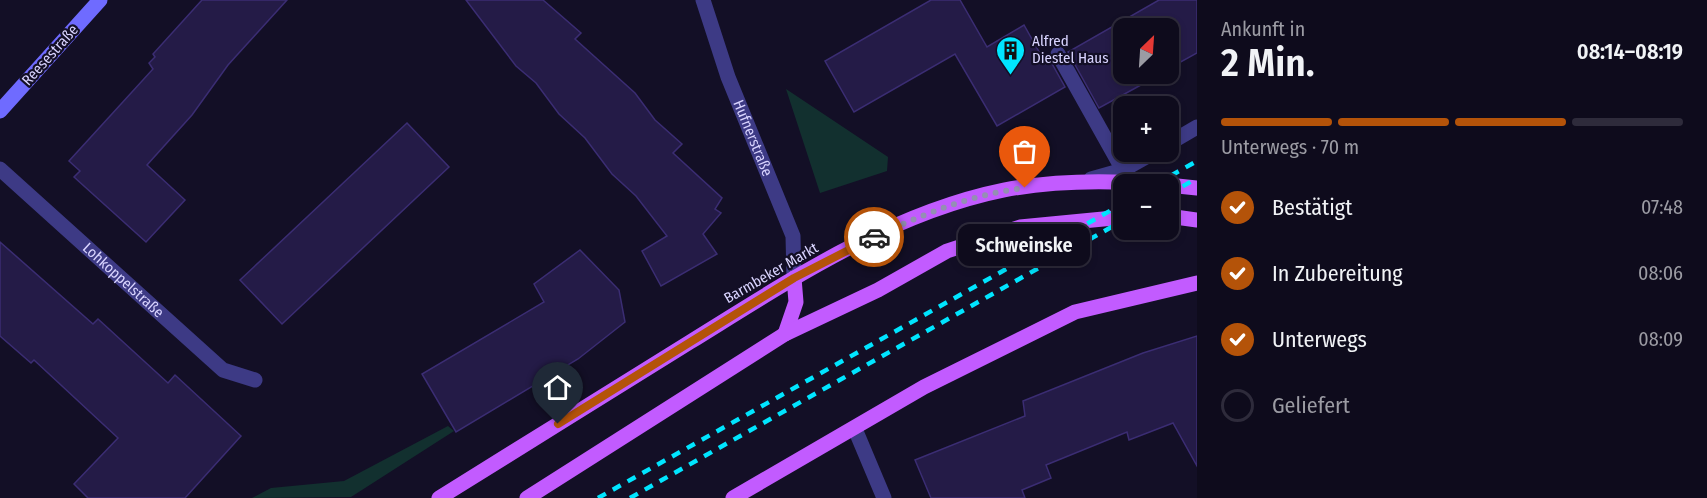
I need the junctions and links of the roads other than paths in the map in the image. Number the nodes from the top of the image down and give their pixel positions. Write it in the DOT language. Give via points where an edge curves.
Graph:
graph roads {
  1 [pos="100,0"];
  2 [pos="703,0"];
  3 [pos="1058,54"];
  4 [pos="0,111"];
  5 [pos="1197,127"];
  6 [pos="1179,138"];
  7 [pos="1137,162"];
  8 [pos="0,169"];
  9 [pos="1123,170"];
  10 [pos="1091,179"];
  11 [pos="1113,181"];
  12 [pos="1179,186"];
  13 [pos="1197,188"];
  14 [pos="1113,218"];
  15 [pos="1179,218"];
  16 [pos="1197,220"];
  17 [pos="794,278"];
  18 [pos="1197,283"];
  19 [pos="785,334"];
  20 [pos="255,380"];
  21 [pos="855,429"];
  22 [pos="439,498"];
  23 [pos="527,498"];
  24 [pos="733,498"];
  25 [pos="884,498"];
  1 -- 4 [label="main road, Reesestraße"];
  2 -- 17 [label="street, Hufnerstraße" via="728,77 793,236"];
  3 -- 9 [label="street"];
  5 -- 6 [label="street"];
  7 -- 9 [label="street"];
  8 -- 20 [label="street, Lohkoppelstraße" via="223,370"];
  9 -- 10 [label="street"];
  10 -- 11 [label="main road, Barmbeker Markt"];
  10 -- 17 [label="main road, Barmbeker Markt" via="1003,190 926,214"];
  12 -- 13 [label="main road"];
  14 -- 19 [label="main road" via="1020,227 947,251 878,290"];
  15 -- 16 [label="main road"];
  17 -- 19 [label="main road" via="796,302"];
  17 -- 22 [label="main road, Barmbeker Markt"];
  18 -- 21 [label="main road" via="1075,312 924,387"];
  19 -- 23 [label="main road"];
  21 -- 24 [label="main road"];
  21 -- 25 [label="street"];
}
